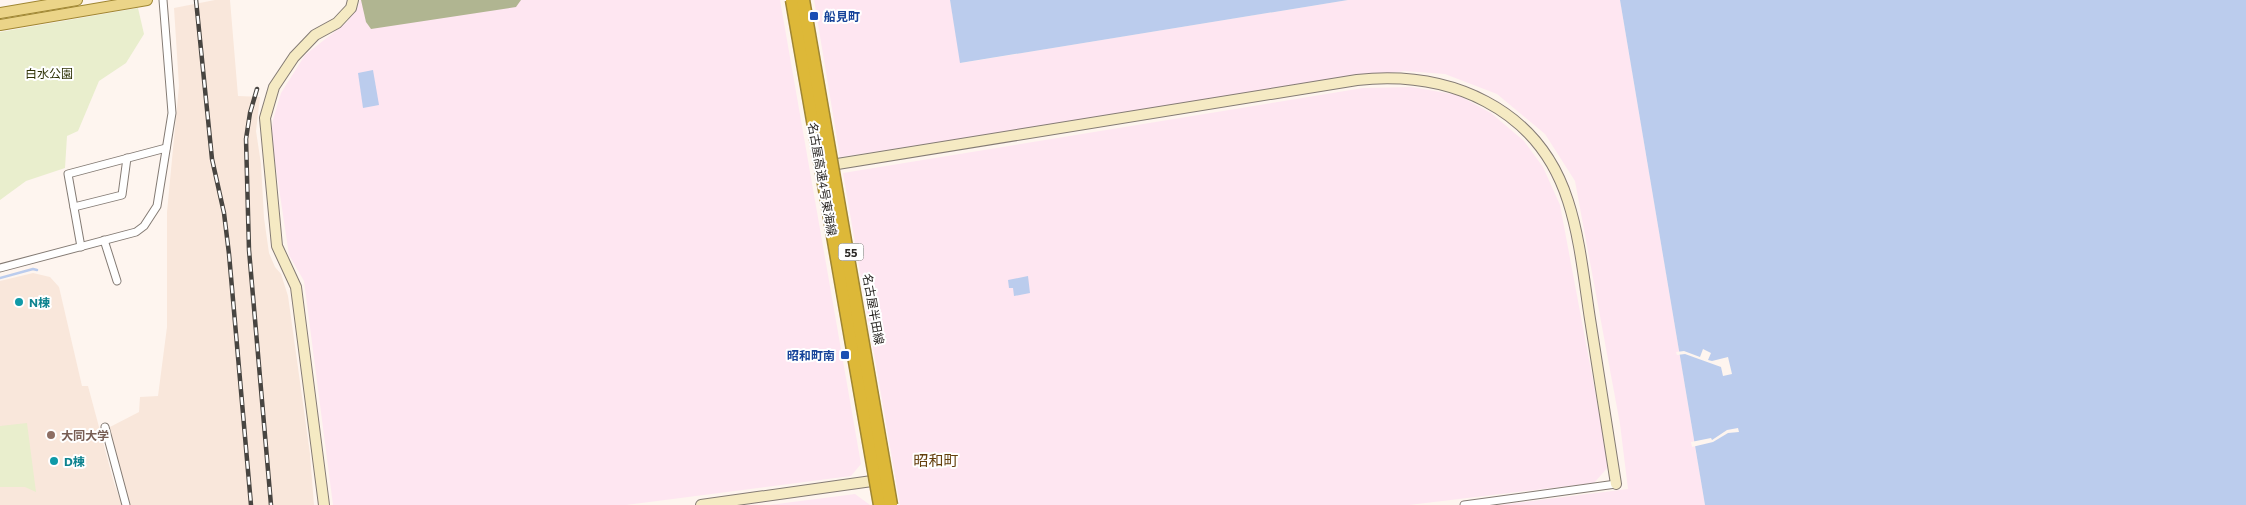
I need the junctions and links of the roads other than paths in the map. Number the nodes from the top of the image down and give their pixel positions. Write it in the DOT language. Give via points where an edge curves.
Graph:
graph roads {
  1 [pos="77,0"];
  2 [pos="147,0"];
  3 [pos="162,0"];
  4 [pos="353,0"];
  5 [pos="790,0"];
  6 [pos="802,0"];
  7 [pos="806,0"];
  8 [pos="19,5"];
  9 [pos="0,13"];
  10 [pos="0,25"];
  11 [pos="166,148"];
  12 [pos="127,158"];
  13 [pos="836,165"];
  14 [pos="817,167"];
  15 [pos="74,207"];
  16 [pos="104,240"];
  17 [pos="81,247"];
  18 [pos="0,268"];
  19 [pos="118,281"];
  20 [pos="105,427"];
  21 [pos="872,481"];
  22 [pos="1616,484"];
  23 [pos="126,505"];
  24 [pos="324,505"];
  25 [pos="701,505"];
  26 [pos="876,505"];
  27 [pos="880,505"];
  28 [pos="891,505"];
  29 [pos="896,505"];
  30 [pos="1464,505"];
  1 -- 8 [label="main road"];
  2 -- 10 [label="main road"];
  3 -- 11 [label="street" via="172,113"];
  4 -- 24 [label="street" via="351,8 337,23 315,35 294,57 274,87 265,118 277,246 296,287"];
  5 -- 14 [label="main road, 55"];
  5 -- 27 [label="highway, 名古屋高速4号東海線, bridge"];
  6 -- 28 [label="highway, 名古屋高速4号東海線, bridge"];
  7 -- 13 [label="main road, 名古屋半田線 / 55"];
  8 -- 9 [label="main road"];
  11 -- 12 [label="street"];
  11 -- 16 [label="street" via="157,206 144,226 136,232"];
  12 -- 15 [label="street" via="122,195"];
  12 -- 15 [label="street" via="68,174"];
  13 -- 14 [label="street"];
  13 -- 22 [label="street" via="1357,80 1421,79 1464,90 1497,108 1526,132 1550,163 1563,188 1574,224"];
  13 -- 29 [label="main road, 名古屋半田線 / 55"];
  14 -- 21 [label="main road, 55"];
  15 -- 17 [label="street"];
  16 -- 17 [label="street"];
  16 -- 19 [label="street"];
  17 -- 18 [label="street"];
  20 -- 23 [label="street"];
  21 -- 25 [label="street"];
  21 -- 26 [label="main road, 55"];
  22 -- 30 [label="street"];
}
